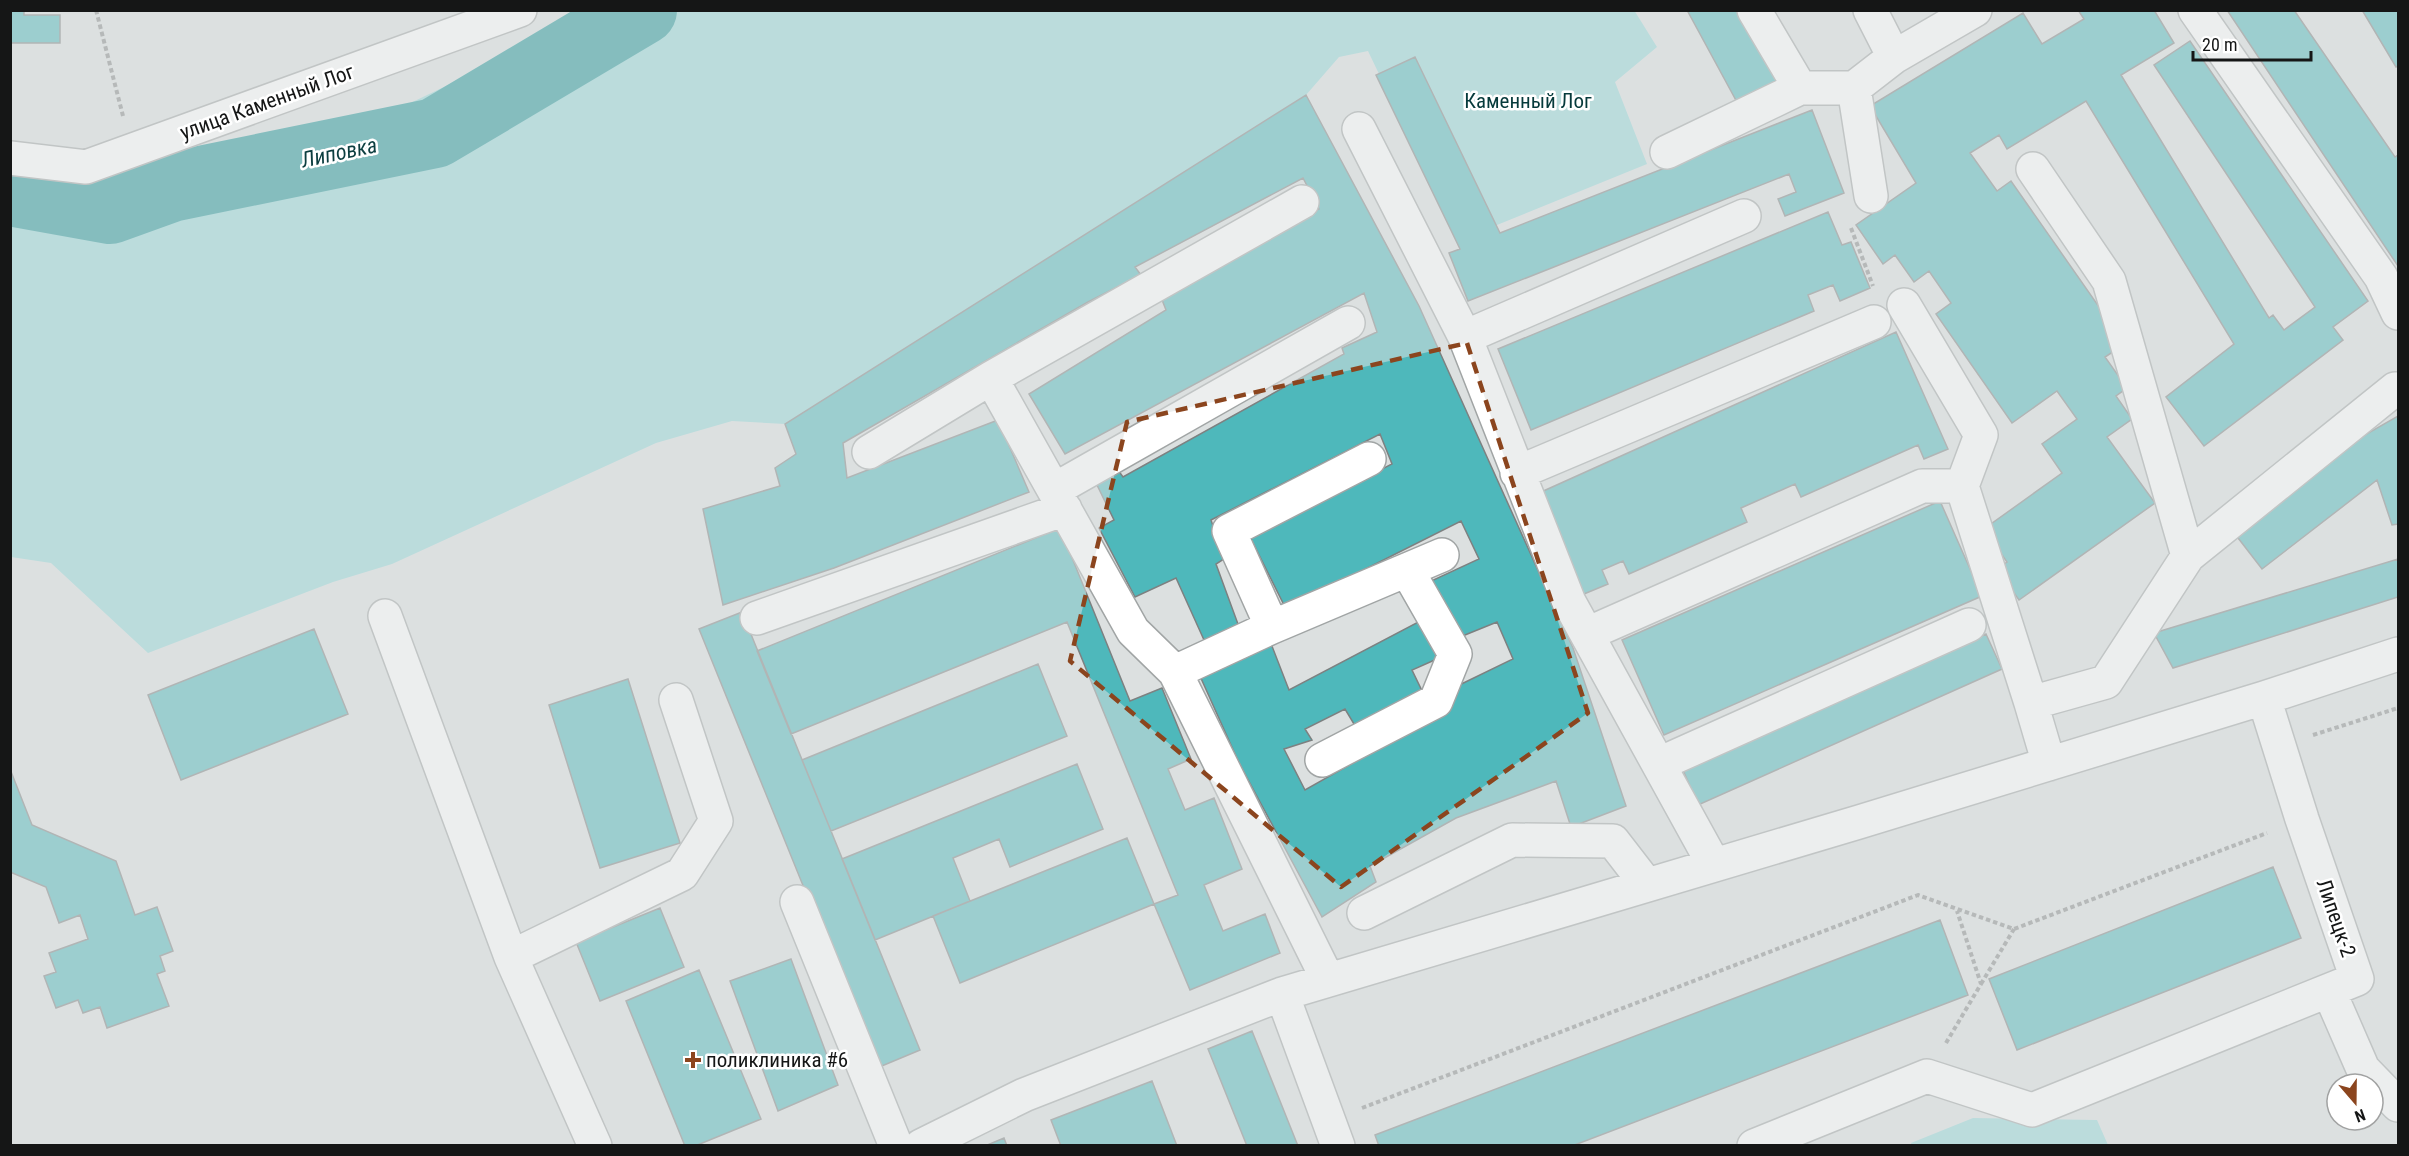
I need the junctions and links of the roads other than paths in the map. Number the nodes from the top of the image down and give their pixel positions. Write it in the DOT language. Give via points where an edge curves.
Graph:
graph roads {
  1 [pos="520,10"];
  2 [pos="1754,10"];
  3 [pos="1870,10"];
  4 [pos="1975,10"];
  5 [pos="2195,10"];
  6 [pos="1894,57"];
  7 [pos="1800,88"];
  8 [pos="1854,88"];
  9 [pos="1359,129"];
  10 [pos="1667,152"];
  11 [pos="10,158"];
  12 [pos="2033,169"];
  13 [pos="1871,196"];
  14 [pos="1302,202"];
  15 [pos="1744,216"];
  16 [pos="1904,305"];
  17 [pos="2398,313"];
  18 [pos="1874,322"];
  19 [pos="1348,323"];
  20 [pos="1465,337"];
  21 [pos="991,378"];
  22 [pos="2398,390"];
  23 [pos="869,452"];
  24 [pos="1369,459"];
  25 [pos="1517,473"];
  26 [pos="1962,486"];
  27 [pos="1059,500"];
  28 [pos="1442,555"];
  29 [pos="2188,556"];
  30 [pos="1407,570"];
  31 [pos="385,616"];
  32 [pos="757,618"];
  33 [pos="1970,625"];
  34 [pos="1272,627"];
  35 [pos="1587,634"];
  36 [pos="2398,654"];
  37 [pos="1175,672"];
  38 [pos="2264,698"];
  39 [pos="676,700"];
  40 [pos="2031,703"];
  41 [pos="1322,760"];
  42 [pos="1659,764"];
  43 [pos="2049,764"];
  44 [pos="1714,865"];
  45 [pos="1647,885"];
  46 [pos="797,902"];
  47 [pos="1364,913"];
  48 [pos="511,957"];
  49 [pos="1328,980"];
  50 [pos="2329,990"];
  51 [pos="1282,994"];
  52 [pos="2398,1105"];
  53 [pos="1333,1133"];
  54 [pos="595,1146"];
  55 [pos="896,1146"];
  56 [pos="921,1146"];
  57 [pos="1754,1146"];
  1 -- 11 [label="street, улица Каменный Лог" via="86,167"];
  2 -- 7 [label="street"];
  3 -- 6 [label="street"];
  4 -- 6 [label="street"];
  5 -- 17 [label="street" via="2381,277"];
  6 -- 8 [label="street"];
  7 -- 8 [label="street"];
  7 -- 10 [label="street"];
  8 -- 13 [label="street"];
  9 -- 20 [label="street"];
  12 -- 29 [label="street" via="2109,281"];
  14 -- 21 [label="street"];
  15 -- 20 [label="street"];
  16 -- 26 [label="street" via="1981,435"];
  18 -- 25 [label="street"];
  19 -- 27 [label="street"];
  20 -- 25 [label="street"];
  21 -- 23 [label="street"];
  21 -- 27 [label="street"];
  22 -- 29 [label="street"];
  24 -- 34 [label="street" via="1229,531"];
  25 -- 35 [label="street" via="1569,602"];
  26 -- 35 [label="street" via="1922,486"];
  26 -- 40 [label="street"];
  27 -- 32 [label="street"];
  27 -- 37 [label="street" via="1133,631"];
  28 -- 30 [label="street"];
  29 -- 40 [label="street" via="2106,682"];
  30 -- 34 [label="street"];
  30 -- 41 [label="street" via="1455,654 1436,701"];
  31 -- 48 [label="street"];
  33 -- 42 [label="street"];
  34 -- 37 [label="street"];
  35 -- 42 [label="street"];
  36 -- 38 [label="street"];
  37 -- 49 [label="street"];
  38 -- 43 [label="street"];
  38 -- 50 [label="street, Липецк-2" via="2357,979"];
  39 -- 48 [label="street" via="716,821 682,873"];
  40 -- 43 [label="street"];
  42 -- 44 [label="street"];
  43 -- 44 [label="street"];
  44 -- 45 [label="street"];
  45 -- 47 [label="street" via="1613,841 1512,840"];
  45 -- 49 [label="street"];
  46 -- 55 [label="street"];
  48 -- 54 [label="street"];
  49 -- 51 [label="street"];
  50 -- 52 [label="street, Липецк-2" via="2363,1069"];
  50 -- 57 [label="street" via="2032,1110 1927,1076"];
  51 -- 53 [label="street"];
  51 -- 56 [label="street" via="1024,1095"];
}
